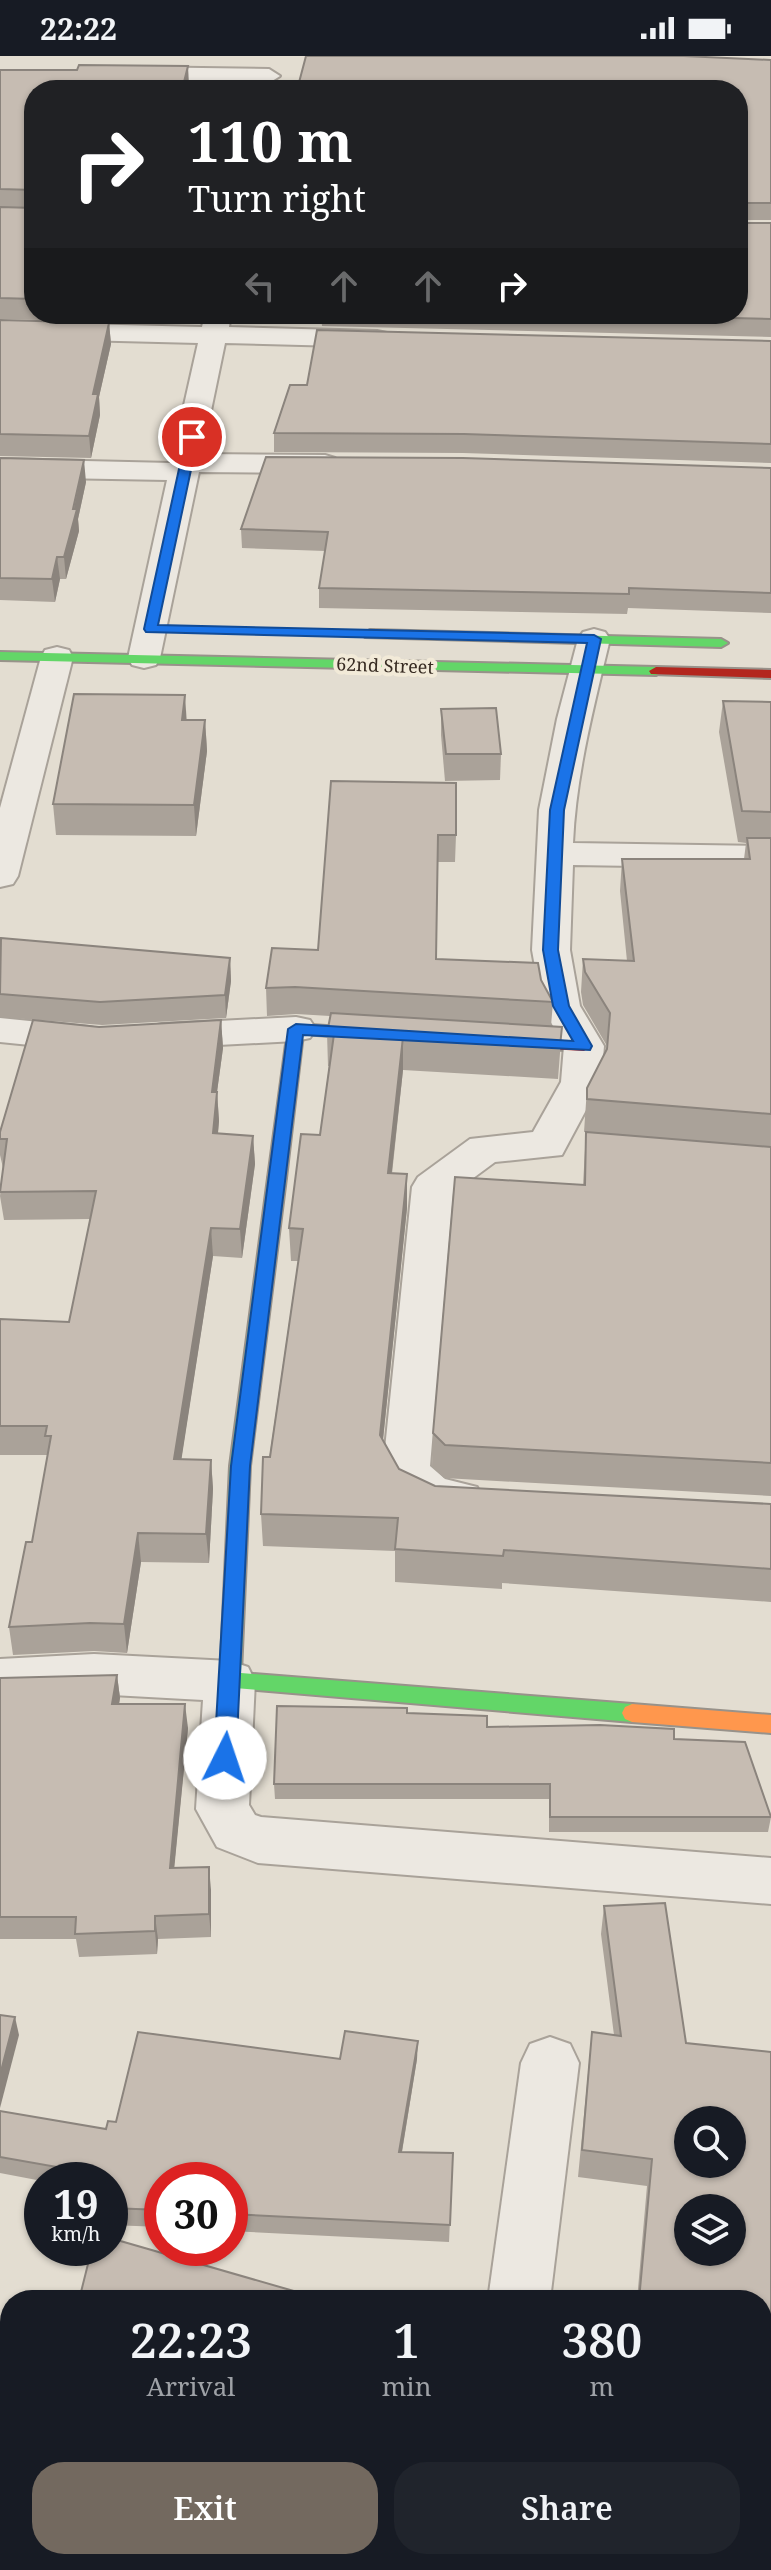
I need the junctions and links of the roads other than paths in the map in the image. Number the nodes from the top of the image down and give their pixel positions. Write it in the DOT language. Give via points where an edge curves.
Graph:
graph roads {
  1 [pos="111,74"];
  2 [pos="270,74"];
  3 [pos="215,324"];
  4 [pos="0,330"];
  5 [pos="404,339"];
  6 [pos="356,464"];
  7 [pos="0,468"];
  8 [pos="185,468"];
  9 [pos="357,634"];
  10 [pos="742,644"];
  11 [pos="591,655"];
  12 [pos="0,656"];
  13 [pos="57,657"];
  14 [pos="144,658"];
  15 [pos="771,674"];
  16 [pos="555,854"];
  17 [pos="771,857"];
  18 [pos="0,876"];
  19 [pos="296,1029"];
  20 [pos="0,1030"];
  21 [pos="402,1036"];
  22 [pos="478,1040"];
  23 [pos="584,1046"];
  24 [pos="547,1145"];
  25 [pos="592,1149"];
  26 [pos="494,1502"];
  27 [pos="0,1679"];
  28 [pos="230,1681"];
  29 [pos="771,1724"];
  30 [pos="771,1881"];
  31 [pos="550,2063"];
  32 [pos="520,2290"];
  1 -- 2 [label="street"];
  3 -- 4 [label="street"];
  3 -- 5 [label="street"];
  3 -- 8 [label="street"];
  6 -- 8 [label="street"];
  7 -- 8 [label="street"];
  8 -- 14 [label="street"];
  9 -- 11 [label="street, 62nd Street"];
  10 -- 11 [label="street, 62nd Street"];
  11 -- 14 [label="street, 62nd Street"];
  11 -- 15 [label="street, 62nd Street"];
  11 -- 16 [label="street" via="557,810"];
  12 -- 13 [label="street, 62nd Street"];
  13 -- 14 [label="street, 62nd Street"];
  13 -- 18 [label="street"];
  16 -- 17 [label="street"];
  16 -- 23 [label="street" via="551,950 561,1006"];
  19 -- 20 [label="street" via="102,1040"];
  19 -- 21 [label="street"];
  19 -- 28 [label="street" via="240,1466"];
  22 -- 23 [label="street"];
  23 -- 24 [label="street" via="581,1082"];
  24 -- 25 [label="street"];
  24 -- 26 [label="street" via="485,1149 433,1187 406,1468 418,1488 434,1498"];
  27 -- 28 [label="street" via="94,1674"];
  28 -- 29 [label="street"];
  28 -- 30 [label="street" via="222,1809 236,1831 258,1840"];
  31 -- 32 [label="street"];
}
